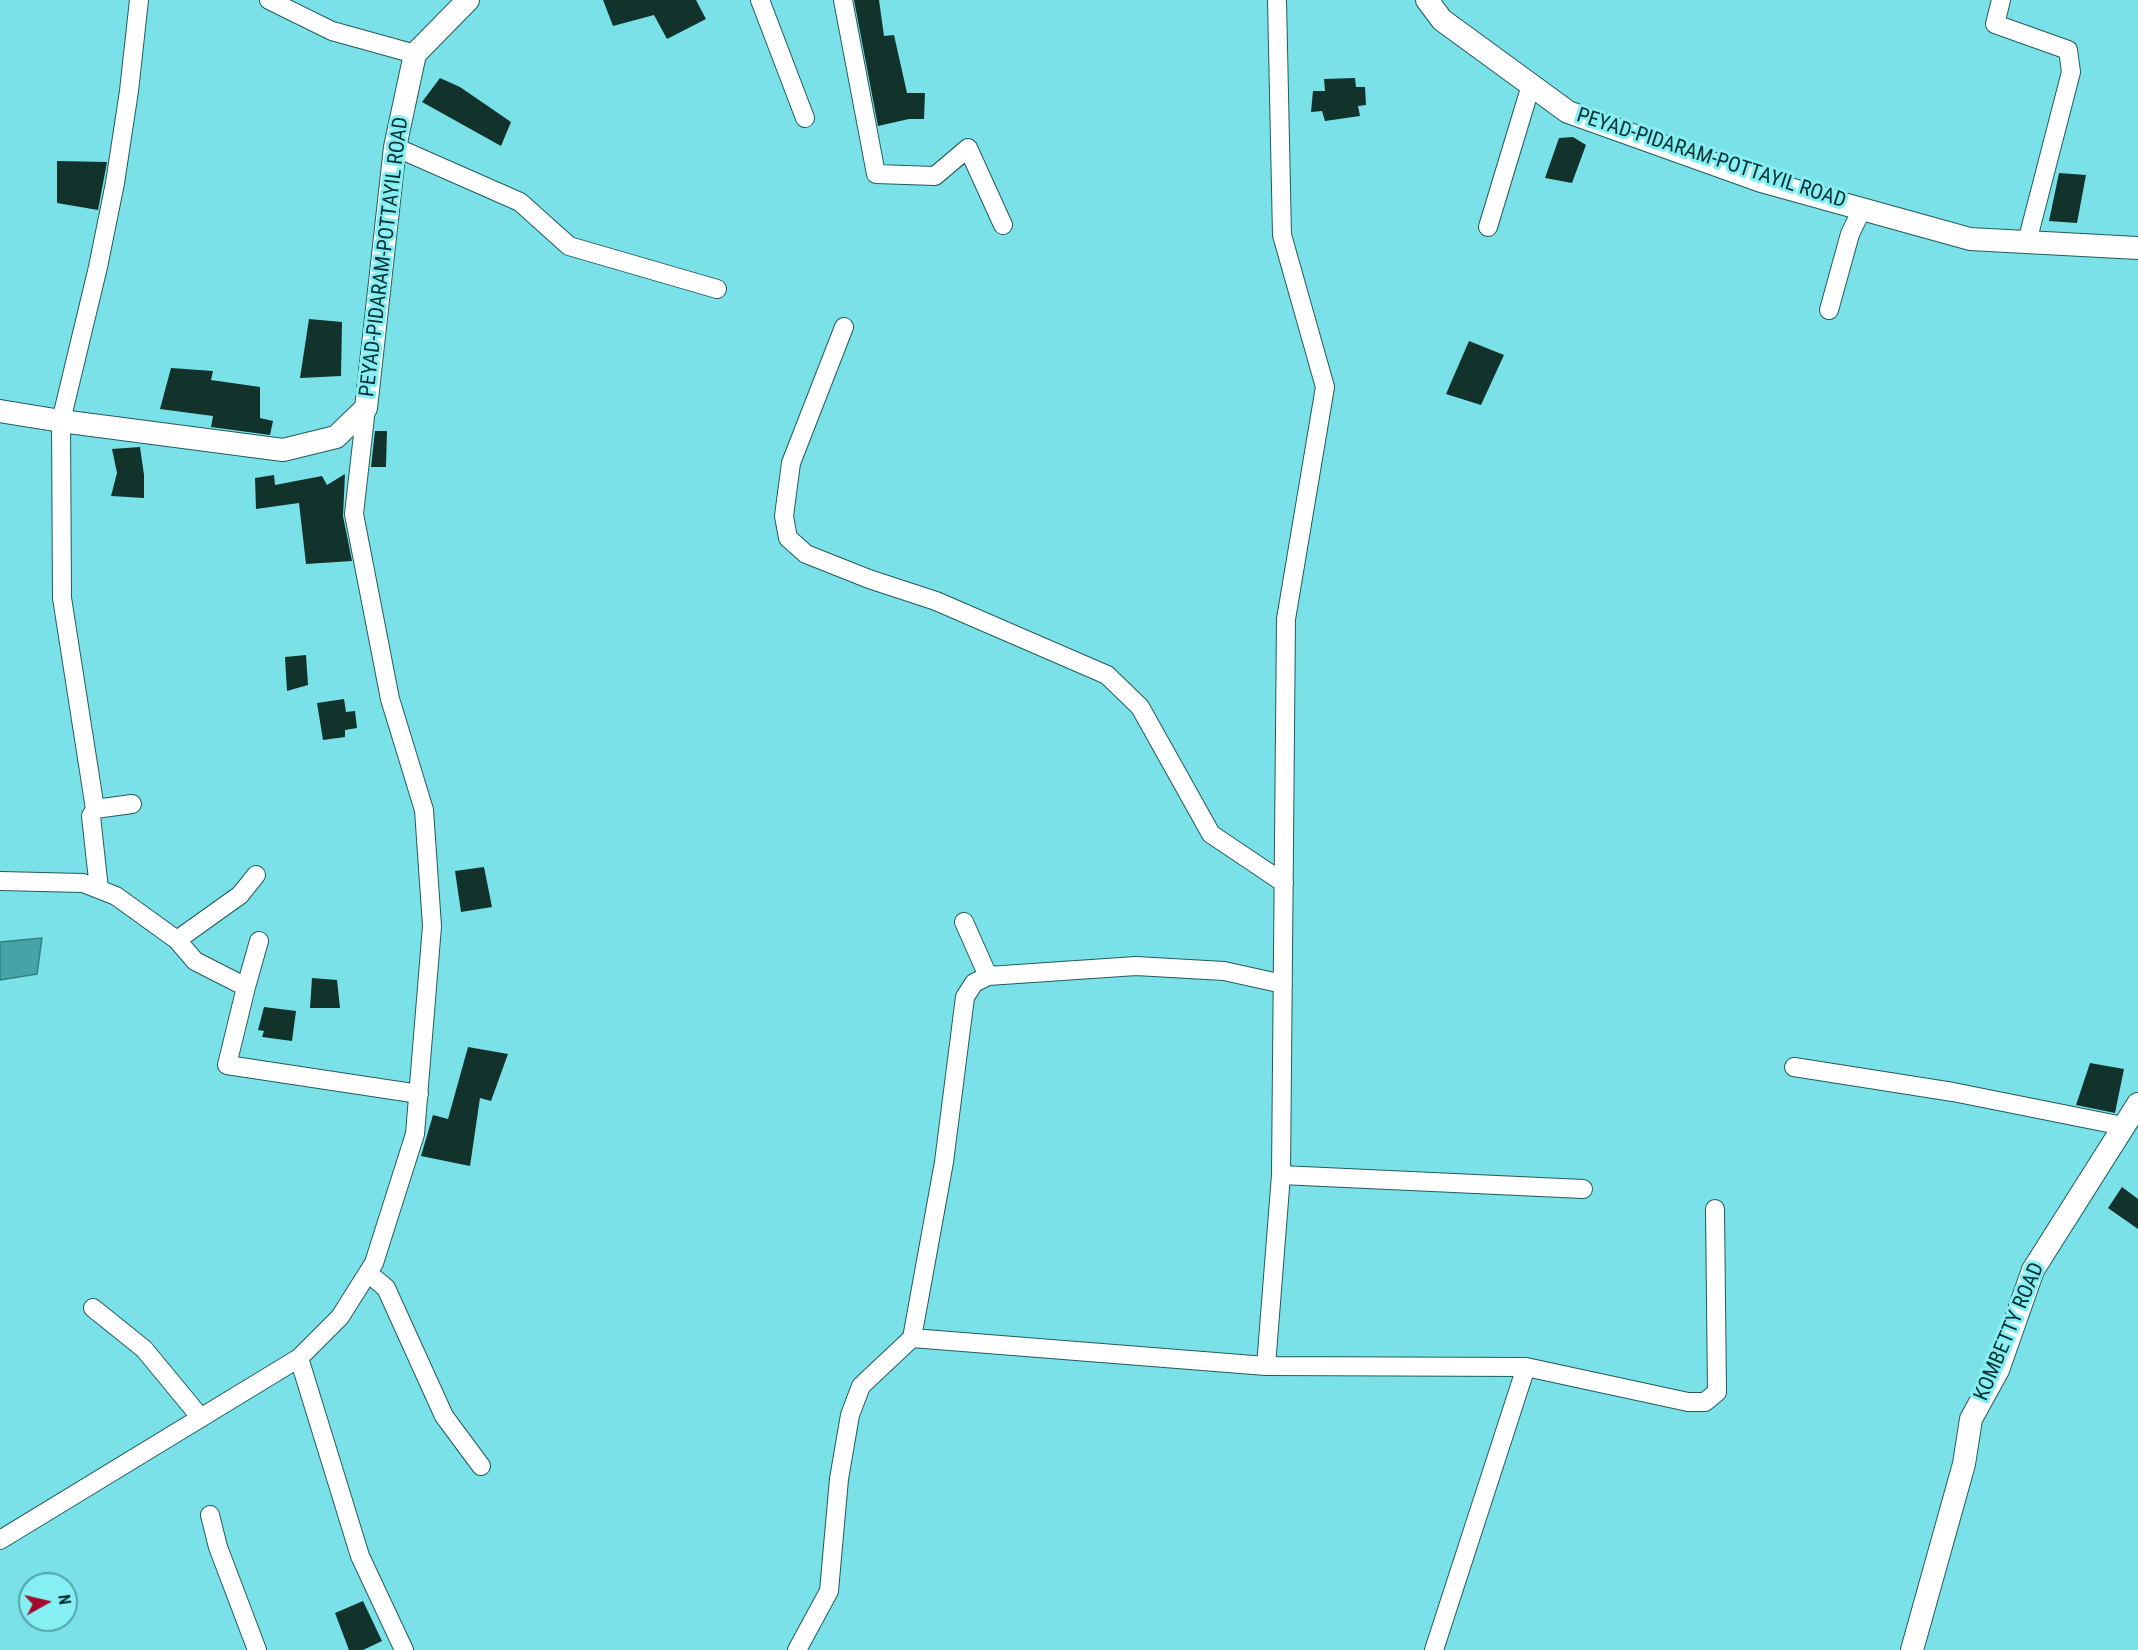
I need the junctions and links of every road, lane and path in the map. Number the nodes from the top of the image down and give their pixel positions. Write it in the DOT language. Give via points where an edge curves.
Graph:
graph roads {
  1 [pos="139,0"];
  2 [pos="269,0"];
  3 [pos="468,0"];
  4 [pos="760,0"];
  5 [pos="843,0"];
  6 [pos="1277,0"];
  7 [pos="1427,0"];
  8 [pos="2001,0"];
  9 [pos="416,54"];
  10 [pos="1531,85"];
  11 [pos="805,118"];
  12 [pos="394,147"];
  13 [pos="1862,209"];
  14 [pos="1003,225"];
  15 [pos="1488,226"];
  16 [pos="2027,242"];
  17 [pos="2138,248"];
  18 [pos="717,289"];
  19 [pos="1829,310"];
  20 [pos="844,327"];
  21 [pos="366,408"];
  22 [pos="0,411"];
  23 [pos="61,421"];
  24 [pos="132,804"];
  25 [pos="95,809"];
  26 [pos="256,875"];
  27 [pos="0,881"];
  28 [pos="1284,883"];
  29 [pos="99,889"];
  30 [pos="964,922"];
  31 [pos="177,940"];
  32 [pos="259,940"];
  33 [pos="988,976"];
  34 [pos="1283,984"];
  35 [pos="246,987"];
  36 [pos="1794,1067"];
  37 [pos="419,1094"];
  38 [pos="2138,1104"];
  39 [pos="2123,1126"];
  40 [pos="1281,1175"];
  41 [pos="1583,1189"];
  42 [pos="1715,1209"];
  43 [pos="368,1273"];
  44 [pos="93,1308"];
  45 [pos="912,1338"];
  46 [pos="299,1358"];
  47 [pos="1266,1366"];
  48 [pos="1526,1367"];
  49 [pos="201,1418"];
  50 [pos="481,1466"];
  51 [pos="210,1515"];
  52 [pos="0,1539"];
  53 [pos="257,1650"];
  54 [pos="404,1650"];
  55 [pos="796,1650"];
  56 [pos="1434,1650"];
  57 [pos="1912,1650"];
  1 -- 23 [label="street" via="115,183"];
  2 -- 9 [label="street" via="332,31"];
  3 -- 9 [label="street"];
  4 -- 11 [label="street"];
  5 -- 14 [label="street" via="876,174 935,176 968,148"];
  6 -- 28 [label="street" via="1282,235 1325,387 1286,619"];
  7 -- 10 [label="street, PEYAD-PIDARAM-POTTAYIL ROAD" via="1442,20"];
  8 -- 16 [label="street" via="1995,24 2068,50 2072,72"];
  9 -- 12 [label="street, PEYAD-PIDARAM-POTTAYIL ROAD"];
  10 -- 13 [label="street, PEYAD-PIDARAM-POTTAYIL ROAD" via="1568,112 1761,181"];
  10 -- 15 [label="street"];
  12 -- 18 [label="street" via="520,202 569,246"];
  12 -- 21 [label="street, PEYAD-PIDARAM-POTTAYIL ROAD"];
  13 -- 16 [label="street, PEYAD-PIDARAM-POTTAYIL ROAD" via="1970,239"];
  13 -- 19 [label="street" via="1850,234"];
  16 -- 17 [label="street, PEYAD-PIDARAM-POTTAYIL ROAD"];
  20 -- 28 [label="street" via="791,463 784,516 788,538 806,554 936,601 1107,675 1140,706 1211,834"];
  21 -- 23 [label="street, PEYAD-PIDARAM-POTTAYIL ROAD" via="336,437 283,450"];
  21 -- 37 [label="street" via="354,514 390,699 424,810 432,926"];
  22 -- 23 [label="street, PEYAD-PIDARAM-POTTAYIL ROAD"];
  23 -- 25 [label="street" via="62,598"];
  24 -- 25 [label="street"];
  25 -- 29 [label="street" via="91,820"];
  26 -- 31 [label="street" via="240,895"];
  27 -- 29 [label="street" via="83,882"];
  28 -- 34 [label="street"];
  29 -- 31 [label="street" via="132,906"];
  30 -- 33 [label="street"];
  31 -- 35 [label="street" via="195,961"];
  32 -- 35 [label="street"];
  33 -- 34 [label="street" via="1136,966 1224,971"];
  33 -- 45 [label="street" via="974,983 965,997 944,1162"];
  34 -- 40 [label="street"];
  35 -- 37 [label="street" via="227,1065"];
  36 -- 39 [label="street" via="1953,1092"];
  37 -- 43 [label="street" via="415,1134 375,1263"];
  38 -- 39 [label="street, KOMBETTY ROAD"];
  39 -- 57 [label="street, KOMBETTY ROAD" via="2033,1270 1998,1370 1971,1419 1964,1464"];
  40 -- 41 [label="street"];
  40 -- 47 [label="street"];
  42 -- 48 [label="street" via="1717,1392 1705,1402 1688,1402"];
  43 -- 46 [label="street" via="340,1317"];
  43 -- 50 [label="street" via="386,1288 444,1416"];
  44 -- 49 [label="street" via="144,1349"];
  45 -- 47 [label="street"];
  45 -- 55 [label="street" via="861,1386 850,1415 839,1479 829,1592"];
  46 -- 49 [label="street"];
  46 -- 54 [label="street" via="360,1556"];
  47 -- 48 [label="street"];
  48 -- 56 [label="street"];
  49 -- 52 [label="street"];
  51 -- 53 [label="street"];
}
